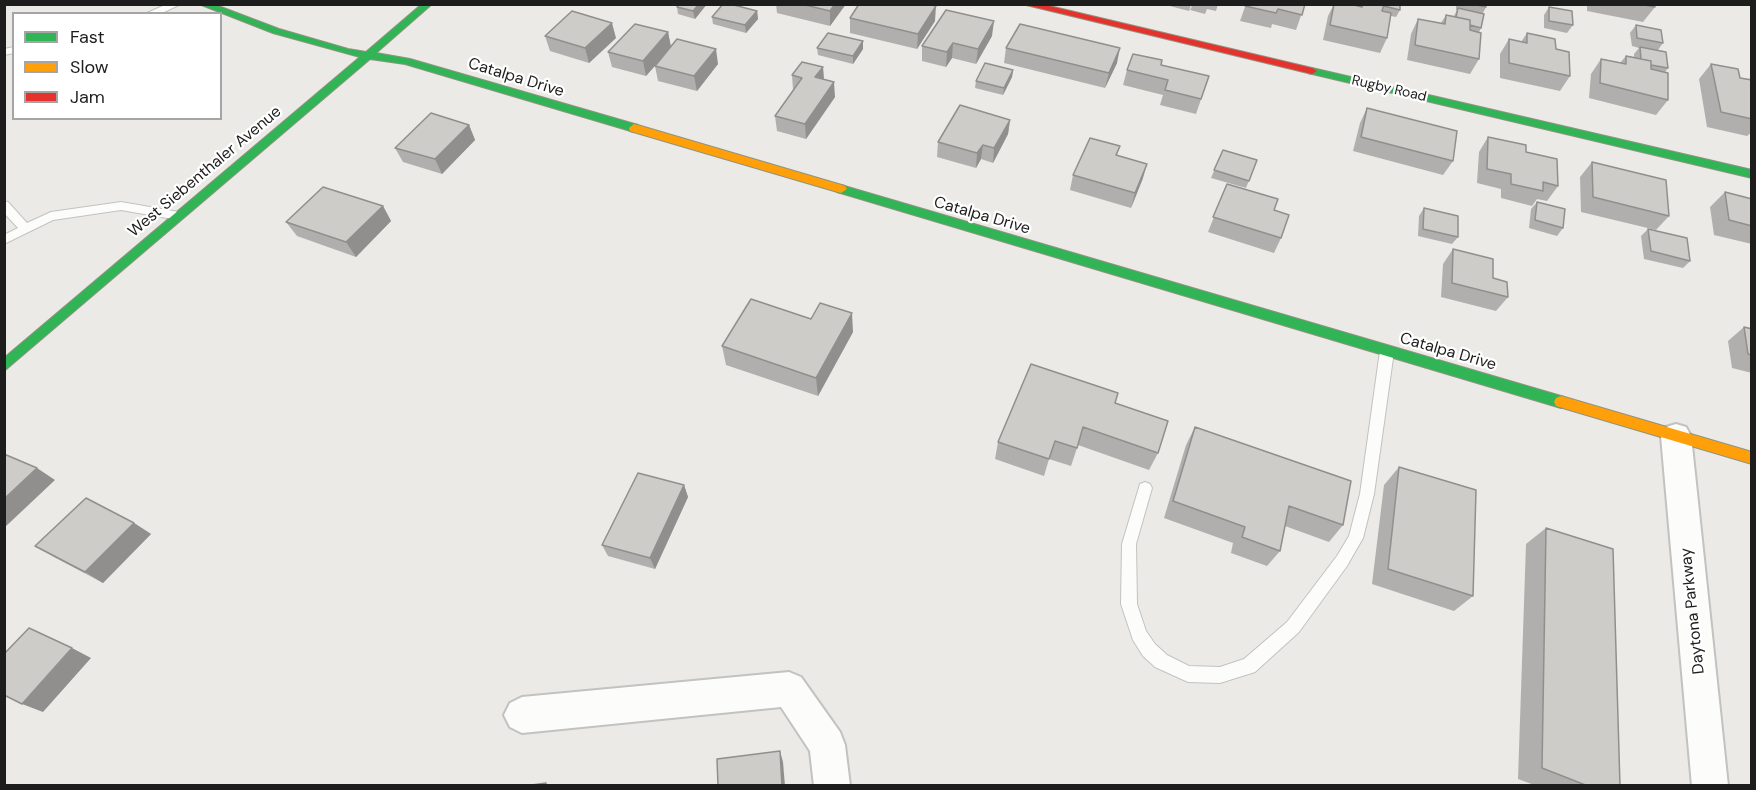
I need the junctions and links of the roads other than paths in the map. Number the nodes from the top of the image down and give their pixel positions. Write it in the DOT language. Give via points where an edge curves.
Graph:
graph roads {
  1 [pos="177,4"];
  2 [pos="203,4"];
  3 [pos="428,4"];
  4 [pos="1026,4"];
  5 [pos="155,12"];
  6 [pos="368,56"];
  7 [pos="1752,174"];
  8 [pos="4,205"];
  9 [pos="179,216"];
  10 [pos="27,229"];
  11 [pos="4,240"];
  12 [pos="1387,351"];
  13 [pos="4,366"];
  14 [pos="1676,436"];
  15 [pos="1752,458"];
  16 [pos="1145,488"];
  17 [pos="522,715"];
  18 [pos="831,786"];
  19 [pos="1710,786"];
  1 -- 5 [label="lane"];
  2 -- 6 [label="street, Catalpa Drive"];
  3 -- 6 [label="street, West Siebenthaler Avenue"];
  4 -- 7 [label="street, Rugby Road"];
  6 -- 9 [label="street, West Siebenthaler Avenue"];
  6 -- 12 [label="street, Catalpa Drive" via="406,61"];
  8 -- 10 [label="lane"];
  9 -- 10 [label="lane" via="121,206 51,216"];
  9 -- 13 [label="street, West Siebenthaler Avenue"];
  10 -- 11 [label="lane"];
  12 -- 14 [label="street, Catalpa Drive"];
  12 -- 16 [label="lane" via="1367,494 1356,538 1293,627 1249,666 1220,675 1188,674 1161,662 1139,635 1129,604 1129,543"];
  14 -- 15 [label="street, Catalpa Drive"];
  14 -- 19 [label="street, Daytona Parkway"];
  17 -- 18 [label="street" via="789,689 827,745"];
}
